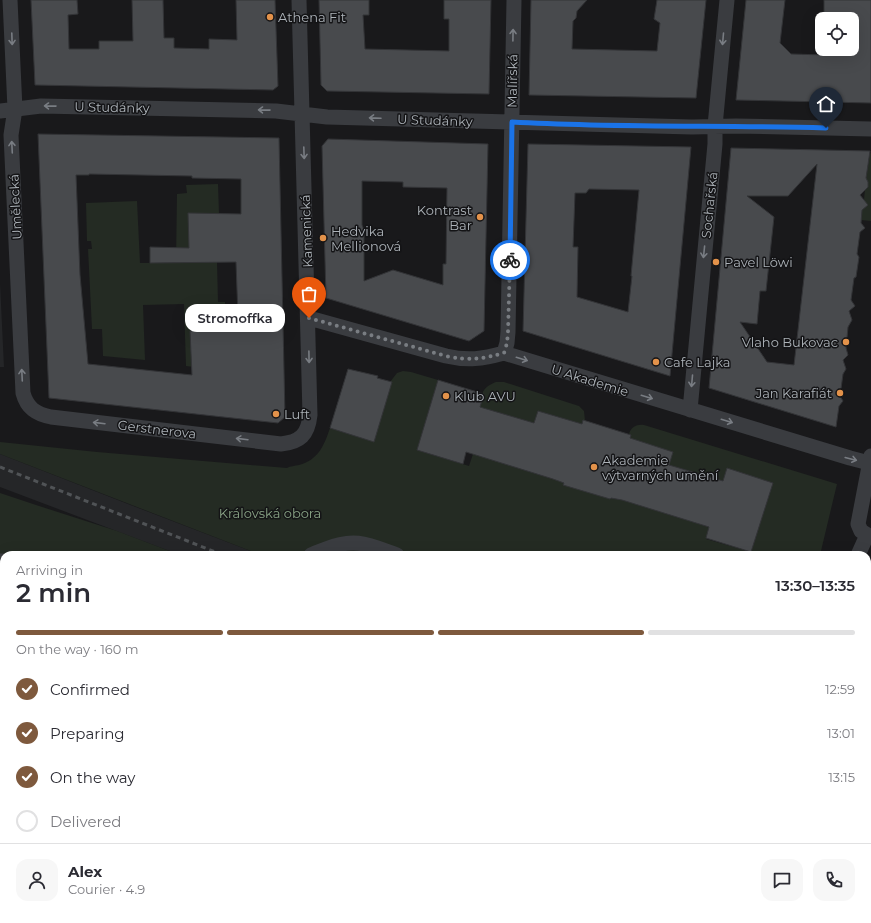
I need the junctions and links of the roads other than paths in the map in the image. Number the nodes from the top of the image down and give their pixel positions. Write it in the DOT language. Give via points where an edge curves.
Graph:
graph roads {
  1 [pos="10,0"];
  2 [pos="299,0"];
  3 [pos="514,0"];
  4 [pos="727,0"];
  5 [pos="7,110"];
  6 [pos="303,114"];
  7 [pos="512,122"];
  8 [pos="715,126"];
  9 [pos="871,129"];
  10 [pos="309,318"];
  11 [pos="504,353"];
  12 [pos="690,410"];
  13 [pos="33,411"];
  14 [pos="281,444"];
  15 [pos="870,459"];
  16 [pos="869,536"];
  17 [pos="320,551"];
  18 [pos="386,551"];
  19 [pos="860,551"];
  1 -- 5 [label="street, Umělecká, one-way"];
  2 -- 6 [label="street, Kamenická"];
  7 -- 3 [label="street, Malířská, one-way"];
  4 -- 8 [label="street, Sochařská, one-way"];
  6 -- 5 [label="street, U Studánky, one-way" via="276,111 49,106"];
  13 -- 5 [label="street, Umělecká, one-way" via="23,393 11,135"];
  7 -- 6 [label="street, U Studánky, one-way"];
  6 -- 10 [label="street, Kamenická, one-way"];
  7 -- 8 [label="street, U Studánky"];
  7 -- 11 [label="street, Malířská" via="508,332"];
  8 -- 9 [label="street, U Studánky"];
  8 -- 12 [label="street, Sochařská, one-way"];
  10 -- 11 [label="street" via="462,360"];
  10 -- 14 [label="street, Kamenická, one-way" via="309,425 297,440"];
  11 -- 12 [label="street, U Akademie, one-way"];
  12 -- 15 [label="street, U Akademie, one-way" via="850,458"];
  14 -- 13 [label="street, Gerstnerova, one-way" via="51,417"];
  15 -- 16 [label="street" via="858,524 861,531"];
  16 -- 19 [label="street"];
  17 -- 18 [label="street" via="352,542"];
}
